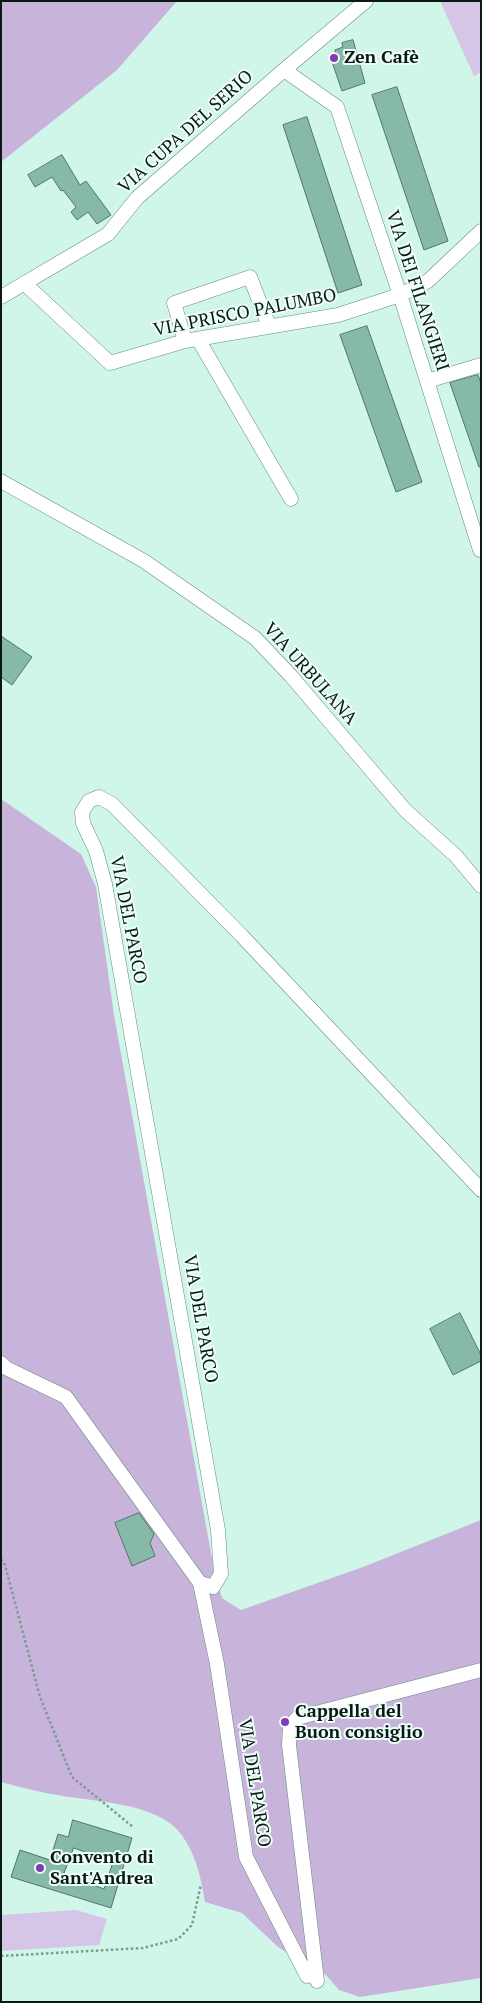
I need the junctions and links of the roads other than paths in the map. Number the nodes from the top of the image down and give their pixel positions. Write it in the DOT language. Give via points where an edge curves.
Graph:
graph roads {
  1 [pos="366,1"];
  2 [pos="284,70"];
  3 [pos="481,231"];
  4 [pos="24,282"];
  5 [pos="400,295"];
  6 [pos="1,297"];
  7 [pos="269,326"];
  8 [pos="191,340"];
  9 [pos="481,365"];
  10 [pos="427,381"];
  11 [pos="1,481"];
  12 [pos="291,499"];
  13 [pos="480,550"];
  14 [pos="481,886"];
  15 [pos="481,1190"];
  16 [pos="1,1363"];
  17 [pos="200,1583"];
  18 [pos="481,1670"];
  1 -- 2 [label="street, VIA CUPA DEL SERIO"];
  2 -- 4 [label="street, VIA CUPA DEL SERIO" via="137,198 108,234"];
  2 -- 5 [label="street, VIA DEI FILANGIERI" via="337,107"];
  3 -- 5 [label="street, VIA PRISCO PALUMBO" via="428,281"];
  4 -- 6 [label="street, VIA CUPA DEL SERIO"];
  4 -- 8 [label="street, VIA PRISCO PALUMBO" via="110,362"];
  5 -- 7 [label="street, VIA PRISCO PALUMBO" via="338,315"];
  5 -- 10 [label="street, VIA DEI FILANGIERI"];
  7 -- 8 [label="street, VIA PRISCO PALUMBO"];
  7 -- 8 [label="street" via="250,277 174,303"];
  8 -- 12 [label="street"];
  9 -- 10 [label="street"];
  10 -- 13 [label="street, VIA DEI FILANGIERI"];
  11 -- 14 [label="street, VIA URBULANA" via="144,561 255,638 405,810 456,856"];
  15 -- 17 [label="street, VIA DEL PARCO" via="242,936 112,804 99,797 89,801 82,812 83,823 96,851 105,884 218,1530 221,1574 213,1587"];
  16 -- 17 [label="street, VIA DEL PARCO" via="66,1397"];
  17 -- 18 [label="street, VIA DEL PARCO" via="217,1664 246,1857 312,1978 289,1745 290,1727 297,1718"];
}
